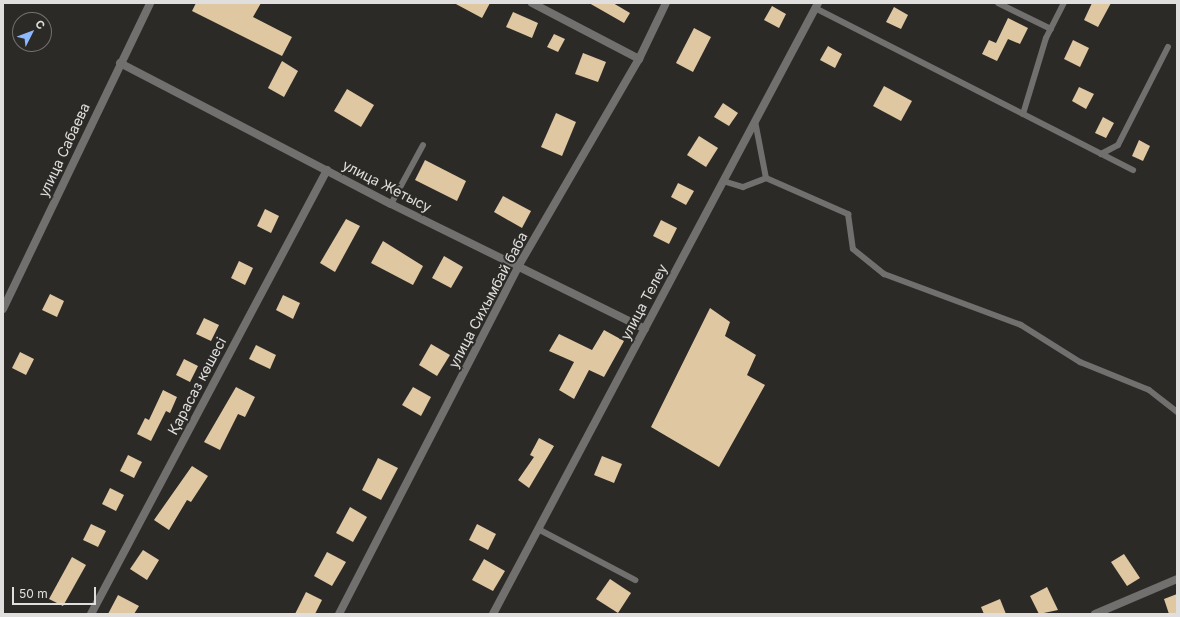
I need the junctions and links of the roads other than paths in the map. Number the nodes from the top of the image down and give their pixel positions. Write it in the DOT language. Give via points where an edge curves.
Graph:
graph roads {
  1 [pos="150,3"];
  2 [pos="532,3"];
  3 [pos="666,3"];
  4 [pos="998,3"];
  5 [pos="1064,3"];
  6 [pos="817,6"];
  7 [pos="1051,29"];
  8 [pos="1168,47"];
  9 [pos="639,59"];
  10 [pos="120,63"];
  11 [pos="1023,114"];
  12 [pos="755,122"];
  13 [pos="423,145"];
  14 [pos="1101,154"];
  15 [pos="327,170"];
  16 [pos="1132,170"];
  17 [pos="766,178"];
  18 [pos="723,181"];
  19 [pos="391,204"];
  20 [pos="519,265"];
  21 [pos="3,309"];
  22 [pos="645,329"];
  23 [pos="1177,412"];
  24 [pos="538,529"];
  25 [pos="1177,579"];
  26 [pos="635,580"];
  27 [pos="91,614"];
  28 [pos="339,614"];
  29 [pos="493,614"];
  30 [pos="1095,614"];
  1 -- 10 [label="street, улица Сабаева"];
  2 -- 9 [label="street"];
  3 -- 9 [label="street, улица Сихымбай баба"];
  4 -- 7 [label="lane"];
  5 -- 7 [label="lane"];
  6 -- 11 [label="lane"];
  6 -- 12 [label="street, улица Телеу"];
  7 -- 11 [label="lane"];
  8 -- 14 [label="lane" via="1118,145"];
  9 -- 20 [label="street, улица Сихымбай баба"];
  10 -- 15 [label="street, улица Жетысу"];
  10 -- 21 [label="street, улица Сабаева"];
  11 -- 14 [label="lane"];
  12 -- 17 [label="lane"];
  12 -- 18 [label="street, улица Телеу"];
  13 -- 19 [label="lane"];
  14 -- 16 [label="lane"];
  15 -- 19 [label="street, улица Жетысу"];
  15 -- 27 [label="street, Қарасаз көшесі"];
  17 -- 18 [label="lane" via="743,187"];
  17 -- 23 [label="lane" via="848,214 853,249 884,274 1021,325 1080,362 1149,390"];
  18 -- 22 [label="street, улица Телеу"];
  19 -- 20 [label="street, улица Жетысу"];
  20 -- 22 [label="street, улица Жетысу"];
  20 -- 28 [label="street, улица Сихымбай баба"];
  22 -- 24 [label="street, улица Телеу"];
  24 -- 26 [label="lane"];
  24 -- 29 [label="street, улица Телеу"];
  25 -- 30 [label="street"];
}
